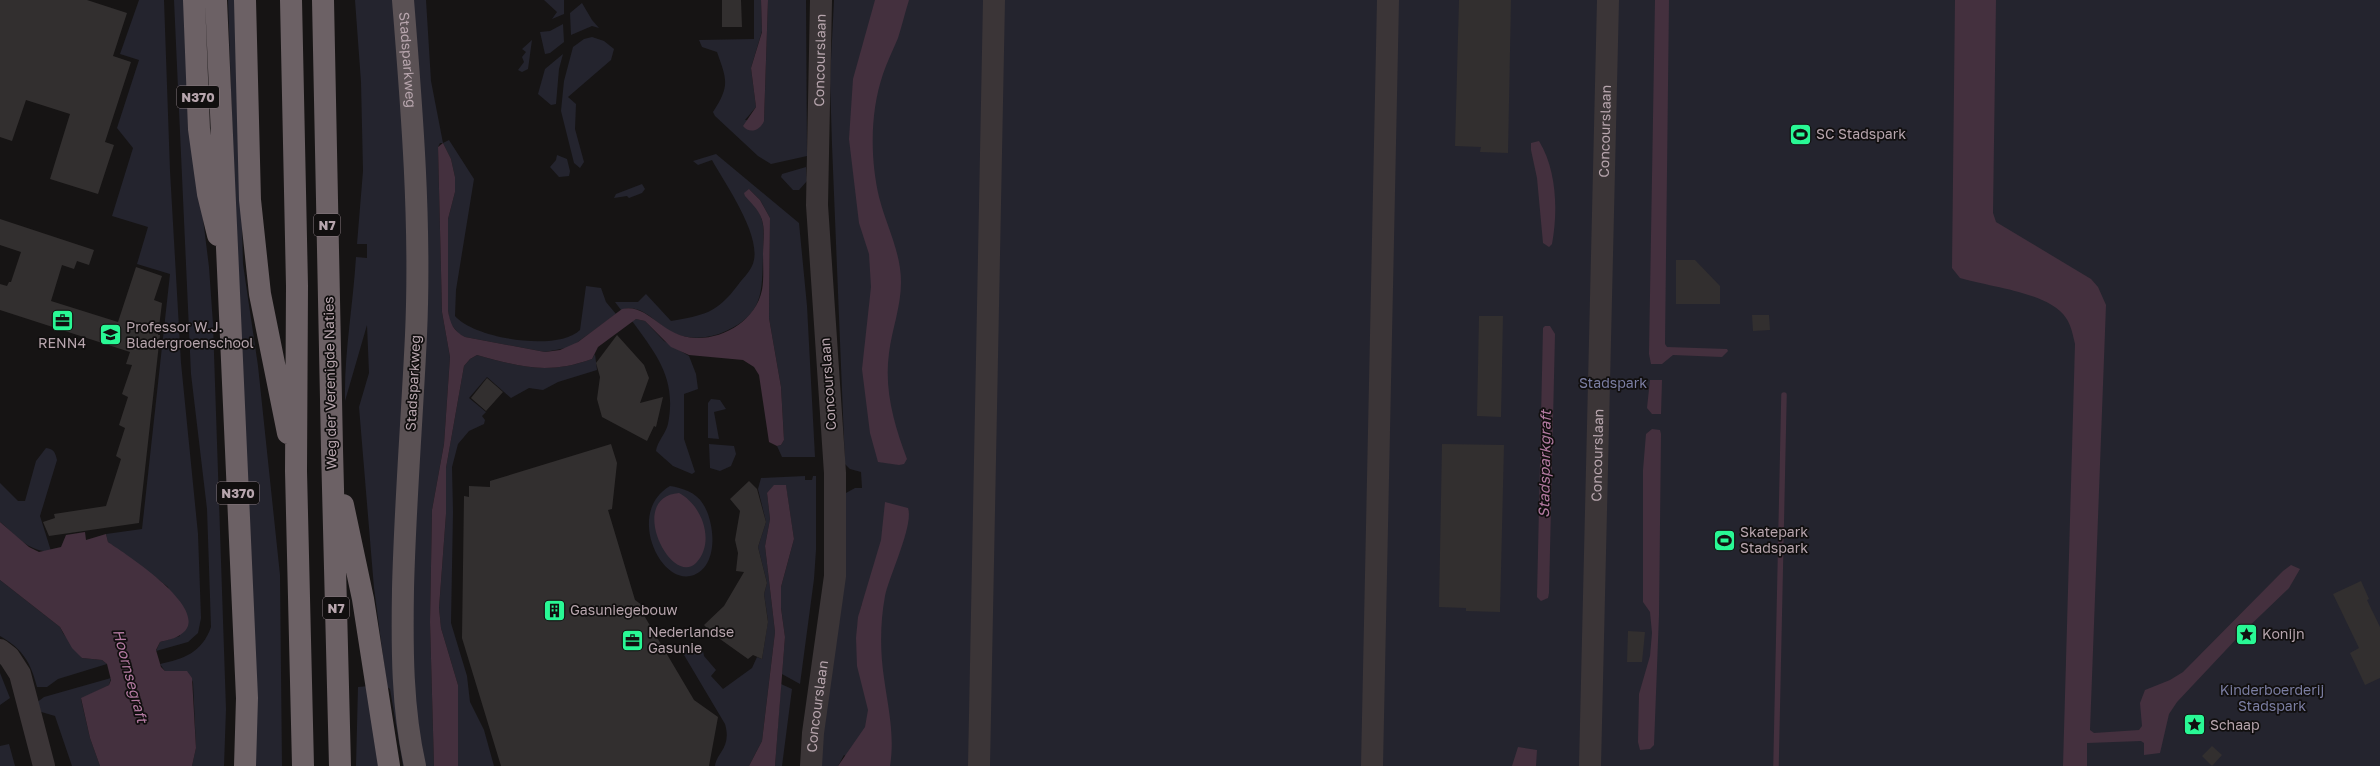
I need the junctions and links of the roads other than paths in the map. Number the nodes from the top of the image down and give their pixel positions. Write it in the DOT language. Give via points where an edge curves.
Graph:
graph roads {
  1 [pos="194,0"];
  2 [pos="216,0"];
  3 [pos="246,0"];
  4 [pos="291,0"];
  5 [pos="324,0"];
  6 [pos="403,0"];
  7 [pos="821,0"];
  8 [pos="994,0"];
  9 [pos="1388,0"];
  10 [pos="1608,0"];
  11 [pos="230,288"];
  12 [pos="332,449"];
  13 [pos="296,471"];
  14 [pos="0,650"];
  15 [pos="44,766"];
  16 [pos="245,766"];
  17 [pos="303,766"];
  18 [pos="340,766"];
  19 [pos="389,766"];
  20 [pos="415,766"];
  21 [pos="811,766"];
  22 [pos="979,766"];
  23 [pos="1372,766"];
  24 [pos="1590,766"];
  1 -- 11 [label="highway, N370" via="199,129 208,194"];
  2 -- 11 [label="highway"];
  3 -- 13 [label="highway, N7" via="251,208 260,294"];
  4 -- 13 [label="highway, N7" via="297,286"];
  5 -- 12 [label="highway, Weg der Verenigde Naties / N7"];
  6 -- 20 [label="main road, Stadsparkweg" via="414,140 417,223 416,334 404,532 402,629 406,714"];
  7 -- 21 [label="street, Concourslaan" via="817,205 835,473 835,576 813,733"];
  8 -- 22 [label="street"];
  9 -- 23 [label="street"];
  10 -- 24 [label="street, Concourslaan"];
  11 -- 16 [label="highway, N370" via="247,698"];
  12 -- 18 [label="highway, Weg der Verenigde Naties / N7"];
  12 -- 19 [label="highway" via="363,599"];
  13 -- 17 [label="highway, N7"];
  14 -- 15 [label="street" via="9,657 20,674"];
}
